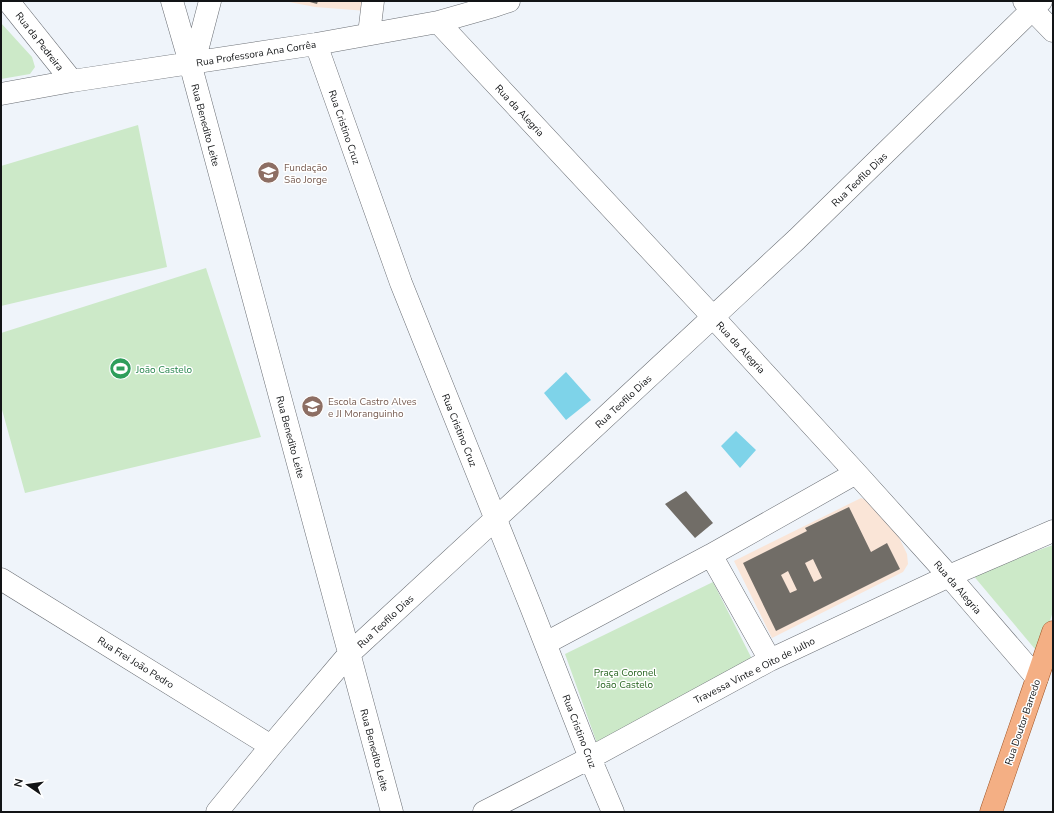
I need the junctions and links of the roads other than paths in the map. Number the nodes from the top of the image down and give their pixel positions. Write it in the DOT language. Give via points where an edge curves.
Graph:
graph roads {
  1 [pos="8,1"];
  2 [pos="172,1"];
  3 [pos="210,1"];
  4 [pos="373,1"];
  5 [pos="509,1"];
  6 [pos="1033,4"];
  7 [pos="438,22"];
  8 [pos="1053,31"];
  9 [pos="369,34"];
  10 [pos="316,44"];
  11 [pos="192,62"];
  12 [pos="72,81"];
  13 [pos="1,94"];
  14 [pos="713,317"];
  15 [pos="856,473"];
  16 [pos="496,518"];
  17 [pos="1053,531"];
  18 [pos="711,555"];
  19 [pos="949,576"];
  20 [pos="1,579"];
  21 [pos="1053,632"];
  22 [pos="546,643"];
  23 [pos="349,654"];
  24 [pos="770,660"];
  25 [pos="1037,678"];
  26 [pos="271,746"];
  27 [pos="590,758"];
  28 [pos="217,812"];
  29 [pos="392,812"];
  30 [pos="484,812"];
  31 [pos="613,812"];
  32 [pos="991,812"];
  1 -- 12 [label="street, Rua da Pedreira"];
  2 -- 11 [label="street, Rua Benedito Leite"];
  3 -- 11 [label="street"];
  4 -- 9 [label="street"];
  5 -- 7 [label="street, Rua Professora Ana Corrêa"];
  6 -- 8 [label="street"];
  6 -- 14 [label="street, Rua Teofilo Dias" via="797,239"];
  7 -- 9 [label="street, Rua Professora Ana Corrêa"];
  7 -- 14 [label="street, Rua da Alegria"];
  9 -- 10 [label="street, Rua Professora Ana Corrêa"];
  10 -- 11 [label="street, Rua Professora Ana Corrêa"];
  10 -- 16 [label="street, Rua Cristino Cruz" via="401,283"];
  11 -- 12 [label="street, Rua Professora Ana Corrêa"];
  11 -- 23 [label="street, Rua Benedito Leite"];
  12 -- 13 [label="street, Rua Professora Ana Corrêa"];
  14 -- 15 [label="street, Rua da Alegria"];
  14 -- 16 [label="street, Rua Teofilo Dias"];
  15 -- 18 [label="street"];
  15 -- 19 [label="street, Rua da Alegria"];
  16 -- 22 [label="street, Rua Cristino Cruz"];
  16 -- 23 [label="street, Rua Teofilo Dias"];
  17 -- 19 [label="street, Travessa Vinte e Oito de Julho"];
  18 -- 22 [label="street"];
  18 -- 24 [label="street"];
  19 -- 24 [label="street, Travessa Vinte e Oito de Julho"];
  19 -- 25 [label="street, Rua da Alegria"];
  20 -- 26 [label="street, Rua Frei João Pedro"];
  21 -- 25 [label="main road, Rua Doutor Barredo"];
  22 -- 27 [label="street, Rua Cristino Cruz"];
  23 -- 26 [label="street, Rua Teofilo Dias"];
  23 -- 29 [label="street, Rua Benedito Leite"];
  24 -- 27 [label="street, Travessa Vinte e Oito de Julho"];
  25 -- 32 [label="main road, Rua Doutor Barredo"];
  26 -- 28 [label="street, Rua Teofilo Dias"];
  27 -- 30 [label="street, Travessa Vinte e Oito de Julho"];
  27 -- 31 [label="street, Rua Cristino Cruz"];
}
